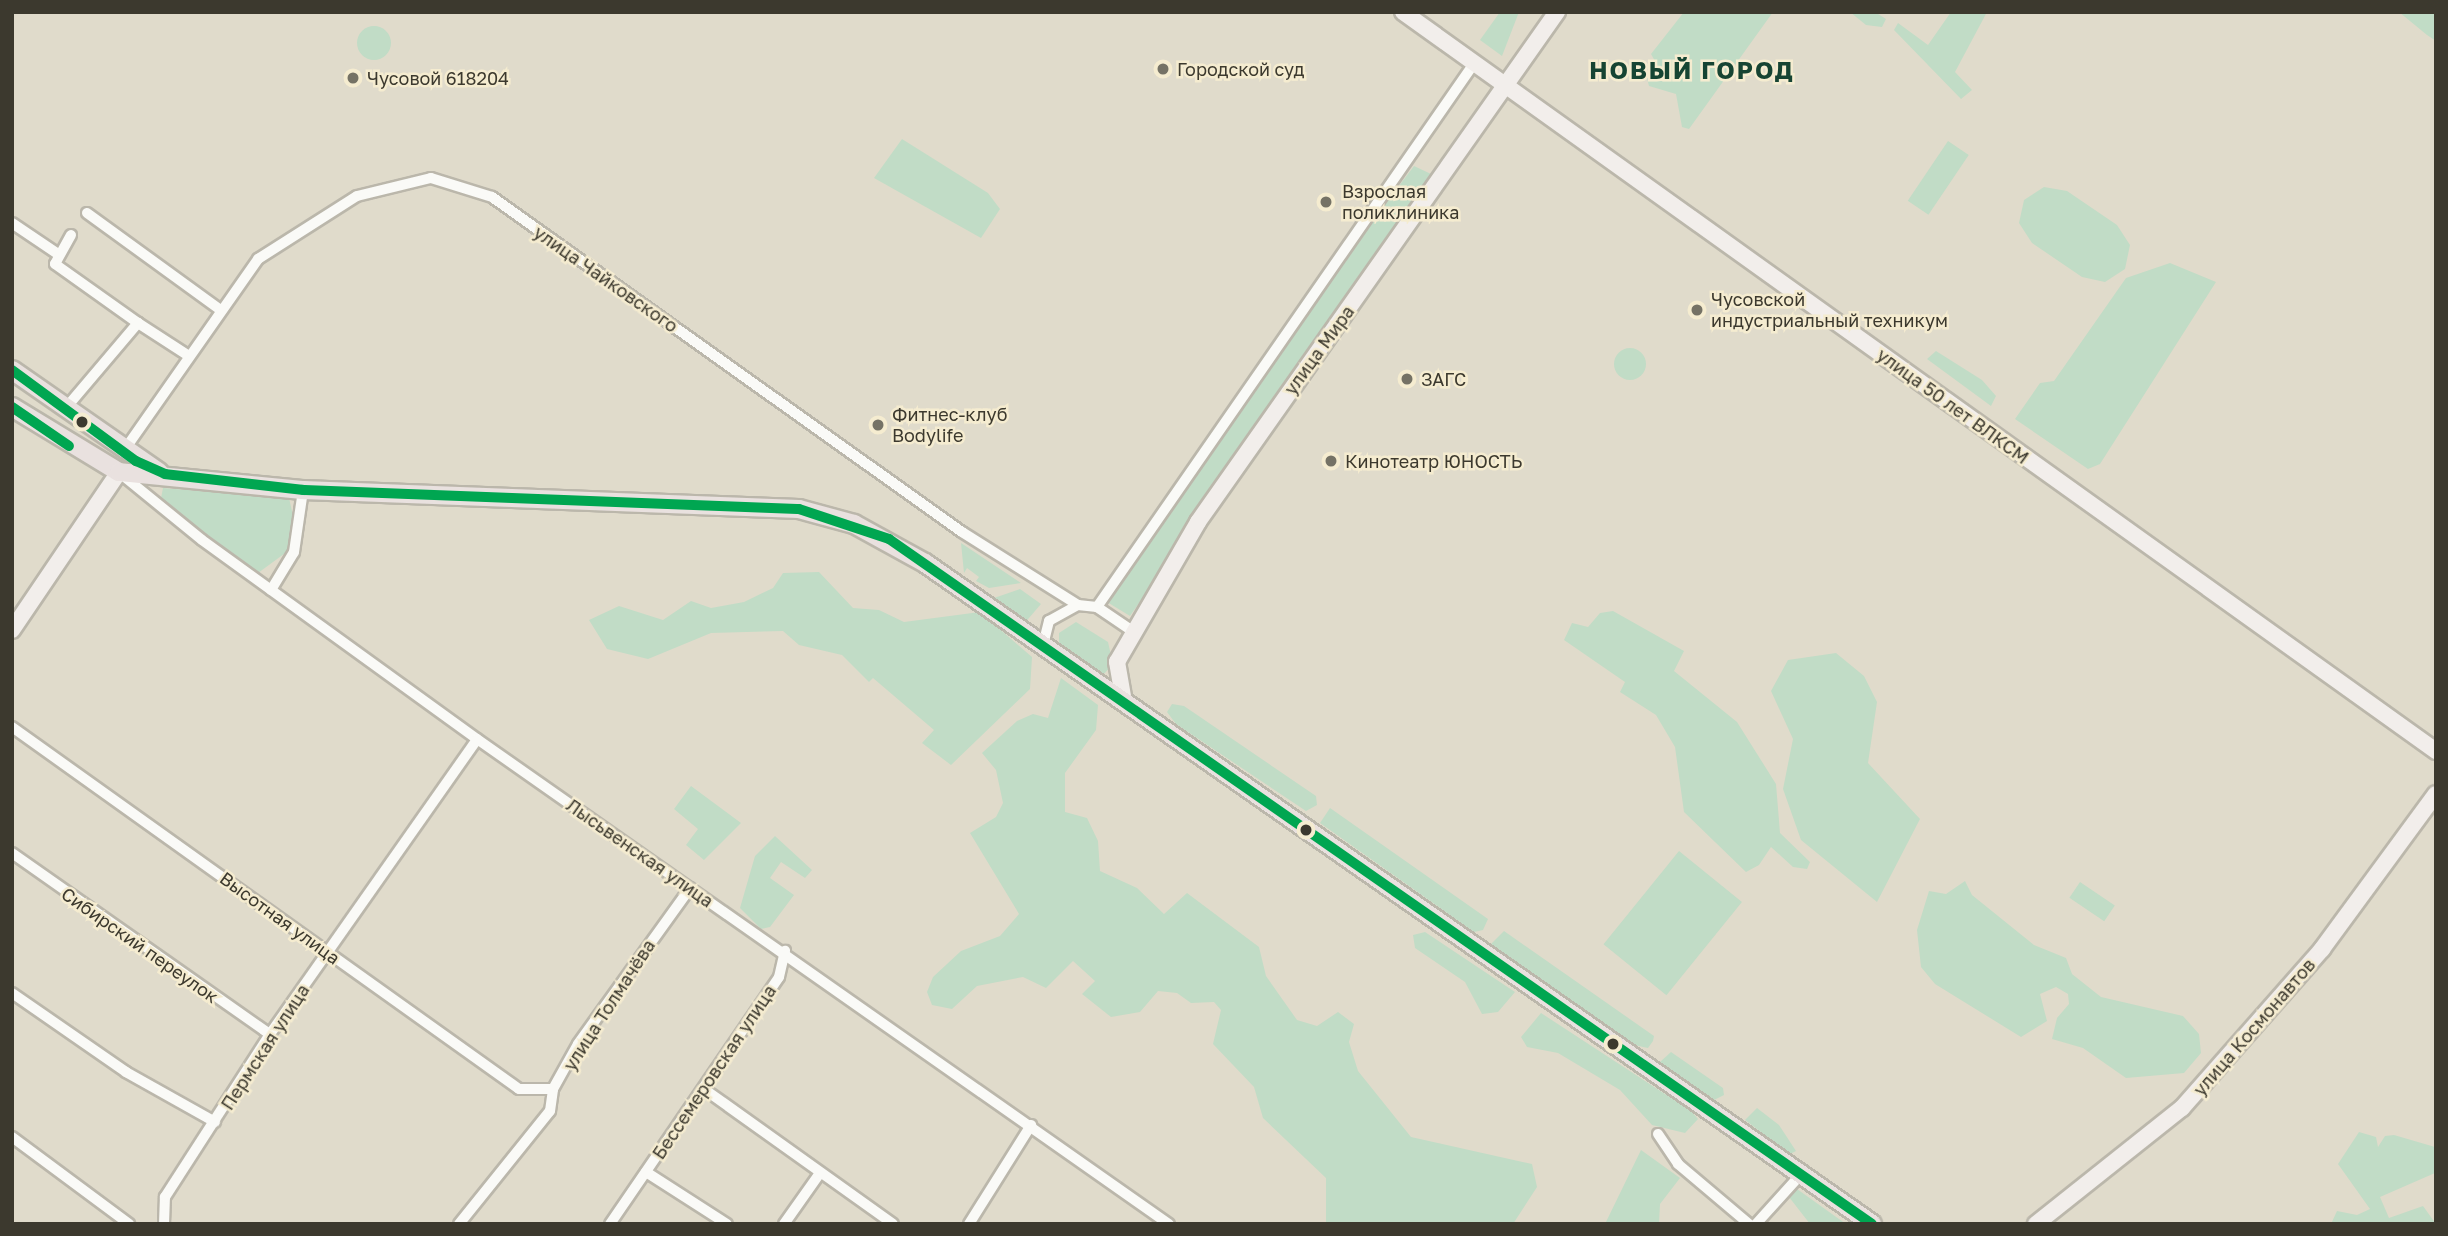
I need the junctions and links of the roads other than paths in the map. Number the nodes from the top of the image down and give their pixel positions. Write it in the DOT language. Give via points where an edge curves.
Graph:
graph roads {
  1 [pos="1403,12"];
  2 [pos="1557,12"];
  3 [pos="1473,65"];
  4 [pos="1503,86"];
  5 [pos="87,213"];
  6 [pos="12,223"];
  7 [pos="71,235"];
  8 [pos="58,254"];
  9 [pos="219,309"];
  10 [pos="138,323"];
  11 [pos="186,354"];
  12 [pos="12,370"];
  13 [pos="12,407"];
  14 [pos="65,409"];
  15 [pos="123,452"];
  16 [pos="119,472"];
  17 [pos="165,474"];
  18 [pos="303,490"];
  19 [pos="157,505"];
  20 [pos="271,590"];
  21 [pos="1078,605"];
  22 [pos="1097,607"];
  23 [pos="12,630"];
  24 [pos="1131,630"];
  25 [pos="1043,645"];
  26 [pos="1124,702"];
  27 [pos="12,727"];
  28 [pos="477,739"];
  29 [pos="2436,751"];
  30 [pos="2436,794"];
  31 [pos="12,853"];
  32 [pos="690,888"];
  33 [pos="785,951"];
  34 [pos="327,953"];
  35 [pos="12,993"];
  36 [pos="270,1034"];
  37 [pos="705,1089"];
  38 [pos="553,1090"];
  39 [pos="215,1122"];
  40 [pos="1031,1125"];
  41 [pos="1658,1134"];
  42 [pos="12,1137"];
  43 [pos="646,1172"];
  44 [pos="1803,1172"];
  45 [pos="820,1173"];
  46 [pos="1166,1223"];
  47 [pos="129,1224"];
  48 [pos="164,1224"];
  49 [pos="458,1224"];
  50 [pos="610,1224"];
  51 [pos="727,1224"];
  52 [pos="785,1224"];
  53 [pos="893,1224"];
  54 [pos="969,1224"];
  55 [pos="1749,1224"];
  56 [pos="1756,1224"];
  57 [pos="1872,1224"];
  58 [pos="2036,1224"];
  1 -- 3 [label="street, улица 50 лет ВЛКСМ"];
  2 -- 4 [label="street, улица Мира"];
  3 -- 4 [label="street, улица 50 лет ВЛКСМ"];
  3 -- 22 [label="street"];
  4 -- 24 [label="street, улица Мира" via="1226,481"];
  4 -- 29 [label="street, улица 50 лет ВЛКСМ"];
  5 -- 9 [label="street"];
  6 -- 8 [label="street"];
  7 -- 8 [label="street"];
  8 -- 10 [label="street" via="55,264"];
  9 -- 11 [label="street, улица Чайковского"];
  9 -- 21 [label="street, улица Чайковского" via="258,259 357,196 431,178 482,193 962,531"];
  10 -- 11 [label="street"];
  10 -- 14 [label="street"];
  11 -- 15 [label="street, улица Чайковского"];
  12 -- 14 [label="main road"];
  13 -- 16 [label="main road, Лысьвенская улица"];
  14 -- 15 [label="main road"];
  15 -- 16 [label="main road"];
  15 -- 17 [label="main road"];
  16 -- 17 [label="main road, Лысьвенская улица"];
  16 -- 19 [label="street, Лысьвенская улица"];
  16 -- 23 [label="street"];
  17 -- 18 [label="main road, Лысьвенская улица"];
  17 -- 19 [label="street" via="153,491"];
  18 -- 20 [label="street" via="294,552"];
  18 -- 25 [label="main road, Лысьвенская улица" via="799,509 889,540"];
  19 -- 20 [label="street, Лысьвенская улица"];
  20 -- 28 [label="street, Лысьвенская улица"];
  21 -- 22 [label="street, улица Чайковского"];
  21 -- 25 [label="street" via="1049,621"];
  22 -- 24 [label="street, улица Чайковского"];
  24 -- 26 [label="street, улица Мира" via="1117,662"];
  25 -- 26 [label="main road, Лысьвенская улица"];
  26 -- 44 [label="main road, Лысьвенская улица"];
  27 -- 34 [label="street, Высотная улица"];
  28 -- 32 [label="street, Лысьвенская улица"];
  28 -- 34 [label="street, Пермская улица"];
  30 -- 58 [label="street, улица Космонавтов" via="2322,949 2182,1108"];
  31 -- 36 [label="street, Сибирский переулок"];
  32 -- 33 [label="street, Лысьвенская улица"];
  32 -- 38 [label="street, улица Толмачёва"];
  33 -- 37 [label="street, Бессемеровская улица" via="779,977"];
  33 -- 40 [label="street, Лысьвенская улица" via="887,1030"];
  34 -- 36 [label="street, Пермская улица"];
  34 -- 38 [label="street, Высотная улица" via="519,1089"];
  35 -- 39 [label="street" via="126,1072"];
  36 -- 39 [label="street, Пермская улица"];
  37 -- 43 [label="street, Бессемеровская улица" via="685,1108"];
  37 -- 45 [label="street"];
  38 -- 49 [label="street, улица Толмачёва" via="550,1111"];
  39 -- 48 [label="street, Пермская улица" via="165,1197"];
  40 -- 46 [label="street, Лысьвенская улица"];
  40 -- 54 [label="street"];
  41 -- 55 [label="street" via="1678,1164"];
  42 -- 47 [label="street"];
  43 -- 50 [label="street, Бессемеровская улица"];
  43 -- 51 [label="street"];
  44 -- 56 [label="street"];
  44 -- 57 [label="main road, Лысьвенская улица"];
  45 -- 52 [label="street"];
  45 -- 53 [label="street"];
}
